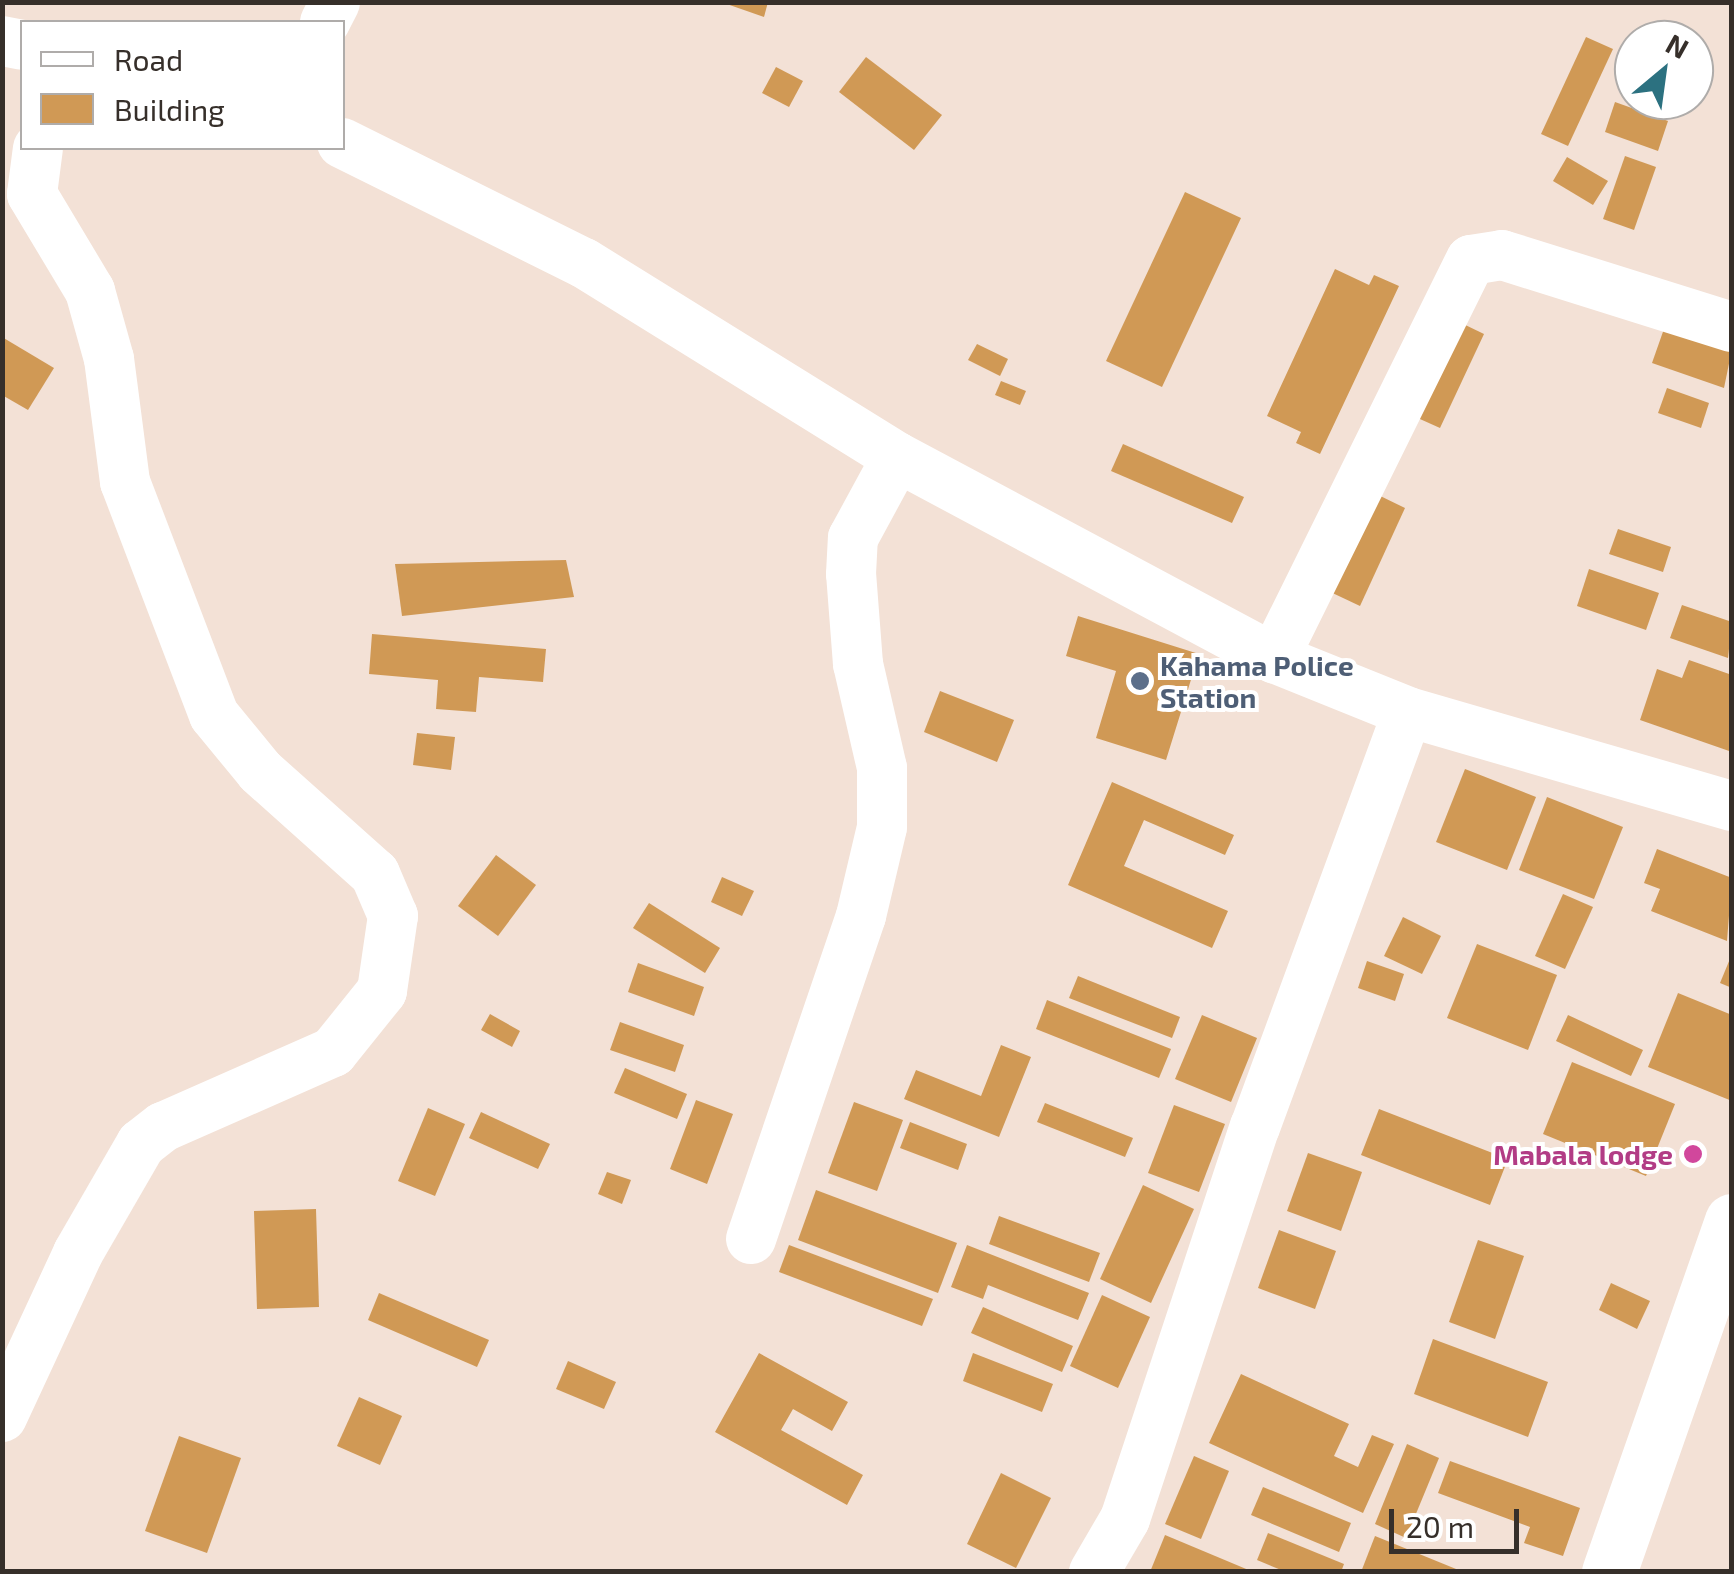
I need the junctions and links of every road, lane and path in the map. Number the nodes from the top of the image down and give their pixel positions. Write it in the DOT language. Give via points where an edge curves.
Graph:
graph roads {
  1 [pos="345,144"];
  2 [pos="38,150"];
  3 [pos="1732,327"];
  4 [pos="897,457"];
  5 [pos="1274,658"];
  6 [pos="1408,712"];
  7 [pos="1732,806"];
  8 [pos="1732,1222"];
  9 [pos="751,1239"];
  10 [pos="2,1416"];
  11 [pos="1094,1572"];
  12 [pos="1609,1572"];
  1 -- 4 [label="street" via="584,263"];
  2 -- 10 [label="street" via="32,194 96,309 125,482 214,715 260,772 375,874 393,916 382,991 333,1052 163,1127 140,1144 78,1253"];
  3 -- 5 [label="street" via="1502,255 1471,260"];
  4 -- 5 [label="street"];
  4 -- 9 [label="street" via="853,538 851,574 858,664 882,768 882,826 861,916"];
  5 -- 6 [label="street"];
  6 -- 7 [label="street"];
  6 -- 11 [label="street" via="1254,1127 1125,1519"];
  8 -- 12 [label="street"];
}
